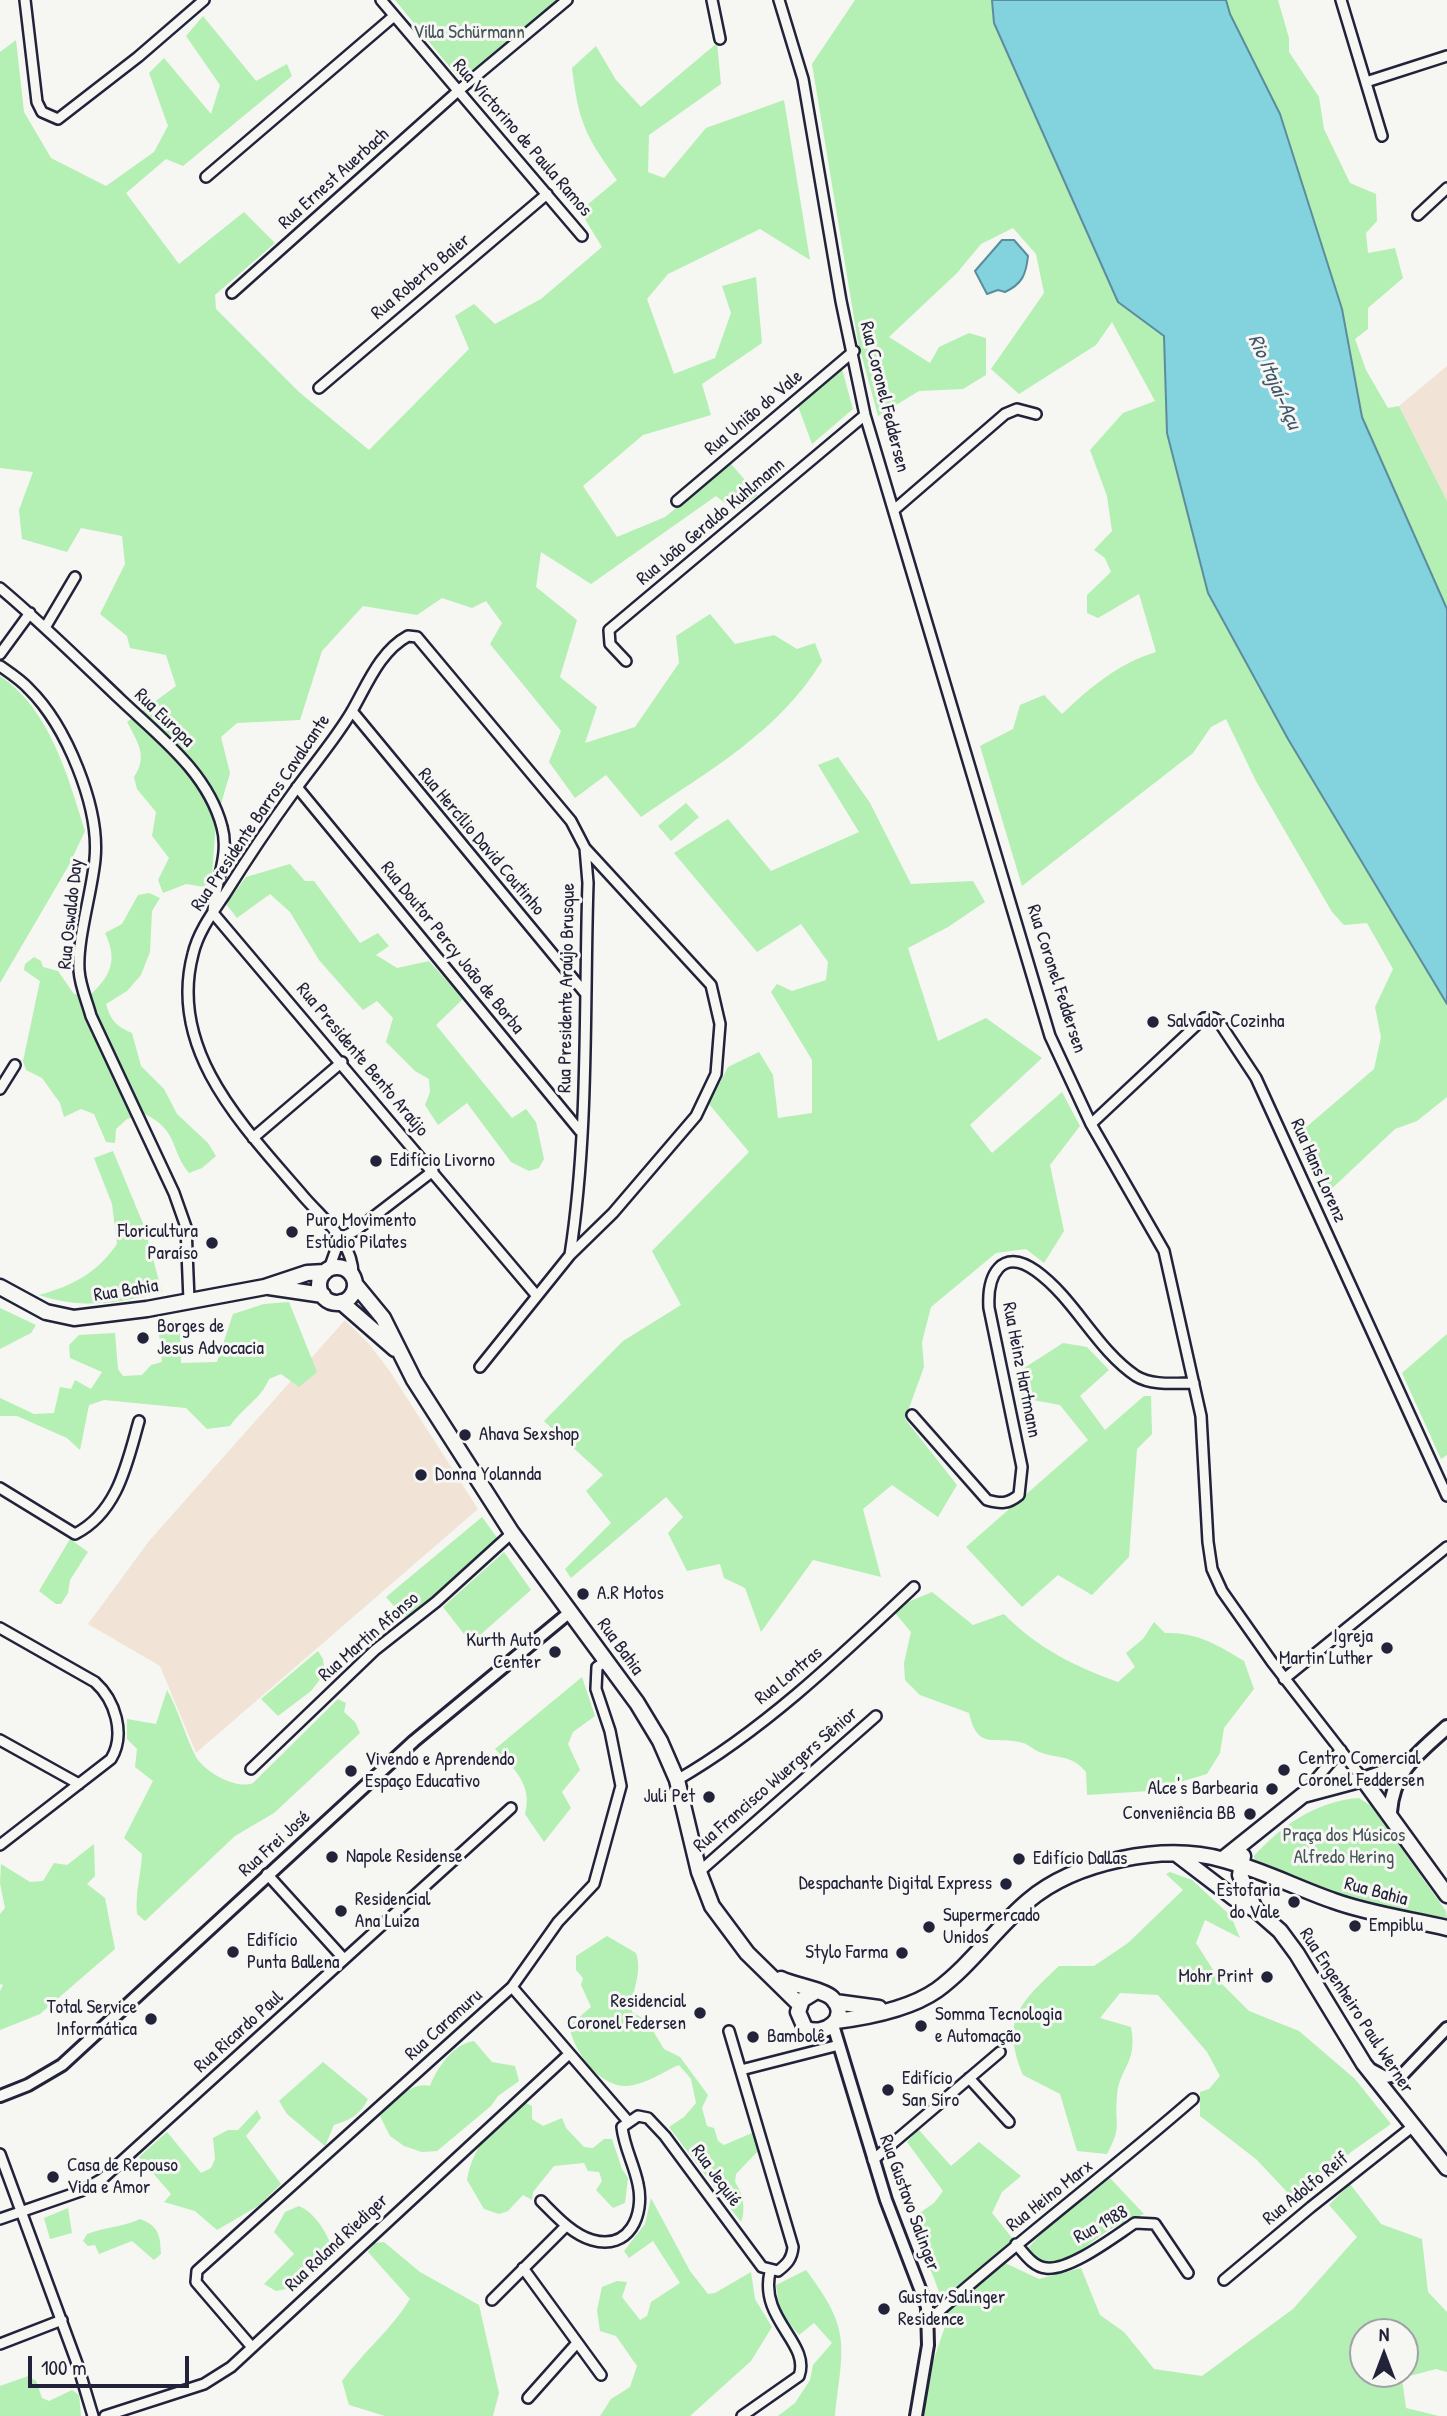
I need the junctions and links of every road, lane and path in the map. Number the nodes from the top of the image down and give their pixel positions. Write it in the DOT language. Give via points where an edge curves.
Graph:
graph roads {
  1 [pos="25,0"];
  2 [pos="204,0"];
  3 [pos="381,0"];
  4 [pos="567,0"];
  5 [pos="712,0"];
  6 [pos="779,0"];
  7 [pos="1342,0"];
  8 [pos="394,16"];
  9 [pos="720,39"];
  10 [pos="1447,56"];
  11 [pos="1366,82"];
  12 [pos="458,91"];
  13 [pos="1382,136"];
  14 [pos="206,177"];
  15 [pos="1447,188"];
  16 [pos="547,194"];
  17 [pos="1418,215"];
  18 [pos="582,236"];
  19 [pos="232,293"];
  20 [pos="854,351"];
  21 [pos="319,388"];
  22 [pos="1036,414"];
  23 [pos="865,415"];
  24 [pos="677,501"];
  25 [pos="894,510"];
  26 [pos="75,577"];
  27 [pos="0,588"];
  28 [pos="30,613"];
  29 [pos="46,625"];
  30 [pos="417,637"];
  31 [pos="0,654"];
  32 [pos="626,661"];
  33 [pos="0,666"];
  34 [pos="352,711"];
  35 [pos="297,787"];
  36 [pos="585,848"];
  37 [pos="213,913"];
  38 [pos="585,993"];
  39 [pos="342,1062"];
  40 [pos="15,1065"];
  41 [pos="0,1089"];
  42 [pos="1091,1124"];
  43 [pos="580,1131"];
  44 [pos="253,1138"];
  45 [pos="433,1171"];
  46 [pos="340,1238"];
  47 [pos="570,1255"];
  48 [pos="327,1270"];
  49 [pos="354,1280"];
  50 [pos="0,1287"];
  51 [pos="265,1287"];
  52 [pos="323,1295"];
  53 [pos="537,1296"];
  54 [pos="189,1300"];
  55 [pos="341,1302"];
  56 [pos="400,1355"];
  57 [pos="480,1367"];
  58 [pos="1194,1383"];
  59 [pos="912,1415"];
  60 [pos="139,1421"];
  61 [pos="0,1488"];
  62 [pos="1447,1496"];
  63 [pos="512,1532"];
  64 [pos="1447,1547"];
  65 [pos="914,1587"];
  66 [pos="570,1612"];
  67 [pos="0,1629"];
  68 [pos="606,1661"];
  69 [pos="1284,1679"];
  70 [pos="876,1716"];
  71 [pos="1447,1727"];
  72 [pos="0,1740"];
  73 [pos="1341,1750"];
  74 [pos="1410,1762"];
  75 [pos="251,1769"];
  76 [pos="1363,1779"];
  77 [pos="677,1780"];
  78 [pos="79,1784"];
  79 [pos="1303,1795"];
  80 [pos="511,1808"];
  81 [pos="1390,1812"];
  82 [pos="1251,1838"];
  83 [pos="0,1845"];
  84 [pos="1178,1855"];
  85 [pos="1223,1859"];
  86 [pos="1240,1865"];
  87 [pos="699,1872"];
  88 [pos="267,1874"];
  89 [pos="1447,1895"];
  90 [pos="1255,1910"];
  91 [pos="1447,1928"];
  92 [pos="344,1959"];
  93 [pos="773,1976"];
  94 [pos="512,1987"];
  95 [pos="815,1992"];
  96 [pos="835,2001"];
  97 [pos="799,2004"];
  98 [pos="891,2008"];
  99 [pos="835,2023"];
  100 [pos="1447,2028"];
  101 [pos="729,2031"];
  102 [pos="815,2032"];
  103 [pos="839,2045"];
  104 [pos="1000,2052"];
  105 [pos="808,2053"];
  106 [pos="568,2054"];
  107 [pos="1364,2064"];
  108 [pos="741,2070"];
  109 [pos="969,2078"];
  110 [pos="0,2096"];
  111 [pos="1193,2099"];
  112 [pos="627,2120"];
  113 [pos="1009,2122"];
  114 [pos="1412,2127"];
  115 [pos="0,2154"];
  116 [pos="873,2160"];
  117 [pos="1447,2168"];
  118 [pos="541,2201"];
  119 [pos="21,2212"];
  120 [pos="0,2219"];
  121 [pos="566,2226"];
  122 [pos="1016,2244"];
  123 [pos="523,2268"];
  124 [pos="770,2272"];
  125 [pos="1188,2273"];
  126 [pos="1224,2280"];
  127 [pos="492,2300"];
  128 [pos="62,2320"];
  129 [pos="928,2321"];
  130 [pos="577,2343"];
  131 [pos="0,2344"];
  132 [pos="251,2346"];
  133 [pos="601,2375"];
  134 [pos="528,2398"];
  135 [pos="93,2416"];
  136 [pos="105,2416"];
  137 [pos="742,2416"];
  138 [pos="916,2416"];
  1 -- 2 [label="street" via="37,102 50,118 58,119"];
  3 -- 8 [label="street, Rua Victorino de Paula Ramos"];
  4 -- 12 [label="street, Rua Ernest Auerbach"];
  5 -- 9 [label="street"];
  6 -- 20 [label="street, Rua Coronel Feddersen" via="803,79 841,301"];
  7 -- 11 [label="street"];
  8 -- 12 [label="street, Rua Victorino de Paula Ramos"];
  8 -- 14 [label="street"];
  10 -- 11 [label="street"];
  11 -- 13 [label="street"];
  12 -- 16 [label="street, Rua Victorino de Paula Ramos"];
  12 -- 19 [label="street, Rua Ernest Auerbach"];
  15 -- 17 [label="street"];
  16 -- 18 [label="street, Rua Victorino de Paula Ramos"];
  16 -- 21 [label="street, Rua Roberto Baier"];
  20 -- 23 [label="street, Rua Coronel Feddersen"];
  20 -- 24 [label="street, Rua União do Vale"];
  22 -- 25 [label="street" via="1017,409 1004,414"];
  23 -- 25 [label="street, Rua Coronel Feddersen"];
  23 -- 32 [label="street, Rua João Geraldo Kuhlmann" via="609,630 610,643"];
  25 -- 42 [label="street, Rua Coronel Feddersen" via="1050,1036"];
  26 -- 29 [label="street"];
  27 -- 28 [label="street, Rua Europa"];
  28 -- 29 [label="street, Rua Europa"];
  28 -- 31 [label="street"];
  29 -- 37 [label="street, Rua Europa" via="201,781 223,829 225,854"];
  30 -- 34 [label="street, Rua Presidente Barros Cavalcante" via="408,636 388,652"];
  30 -- 36 [label="street, Rua Presidente Araújo Brusque" via="571,821"];
  33 -- 54 [label="street, Rua Oswaldo Day" via="30,689 51,715 80,774 95,855 79,968 82,988 186,1227"];
  34 -- 35 [label="street, Rua Presidente Barros Cavalcante"];
  34 -- 38 [label="street, Rua Hercílio David Coutinho"];
  35 -- 37 [label="street, Rua Presidente Barros Cavalcante"];
  35 -- 43 [label="street, Rua Doutor Percy João de Borba"];
  36 -- 38 [label="street, Rua Presidente Araújo Brusque"];
  36 -- 47 [label="street" via="711,985 721,1049 716,1074 696,1116 613,1213"];
  37 -- 39 [label="street, Rua Presidente Bento Araújo"];
  37 -- 44 [label="street, Rua Presidente Barros Cavalcante" via="193,952 189,973 192,1035 220,1095"];
  38 -- 43 [label="street, Rua Presidente Araújo Brusque"];
  39 -- 44 [label="street"];
  39 -- 45 [label="street, Rua Presidente Bento Araújo"];
  40 -- 41 [label="street"];
  42 -- 58 [label="street, Rua Coronel Feddersen" via="1164,1251"];
  42 -- 62 [label="street, Rua Hans Lorenz" via="1204,1018 1219,1022 1256,1078"];
  43 -- 47 [label="street, Rua Presidente Araújo Brusque"];
  44 -- 46 [label="street, Rua Presidente Barros Cavalcante"];
  45 -- 46 [label="street"];
  45 -- 53 [label="street, Rua Presidente Bento Araújo"];
  46 -- 48 [label="street"];
  46 -- 49 [label="street, Rua Presidente Barros Cavalcante" via="349,1250"];
  47 -- 53 [label="street"];
  48 -- 49 [label="main road" via="342,1268"];
  48 -- 51 [label="main road, Rua Bahia"];
  48 -- 52 [label="main road" via="320,1280"];
  49 -- 55 [label="main road" via="352,1296"];
  49 -- 56 [label="main road, Rua Bahia" via="383,1318"];
  50 -- 54 [label="main road, Rua Bahia" via="46,1312 74,1318"];
  51 -- 52 [label="main road, Rua Bahia"];
  51 -- 54 [label="main road, Rua Bahia"];
  52 -- 55 [label="main road"];
  53 -- 57 [label="street"];
  55 -- 56 [label="main road, Rua Bahia"];
  56 -- 63 [label="main road, Rua Bahia"];
  58 -- 59 [label="street, Rua Heinz Hartmann" via="1161,1384 1139,1378 1038,1272 1020,1261 1003,1263 988,1287 1022,1467 1019,1494 1000,1504 987,1500"];
  58 -- 69 [label="street, Rua Coronel Feddersen" via="1201,1416 1212,1569 1222,1591"];
  60 -- 61 [label="street" via="112,1499 75,1534"];
  63 -- 66 [label="main road, Rua Bahia"];
  63 -- 75 [label="street, Rua Martin Afonso" via="376,1650"];
  64 -- 69 [label="street"];
  65 -- 77 [label="street, Rua Lontras" via="844,1653"];
  66 -- 68 [label="main road, Rua Bahia"];
  66 -- 88 [label="street, Rua Frei José" via="414,1741"];
  67 -- 78 [label="street" via="109,1694 116,1709 116,1751"];
  68 -- 77 [label="main road, Rua Bahia" via="660,1741"];
  68 -- 94 [label="street, Rua Caramuru" via="597,1667 595,1678 619,1767 620,1798 594,1884 558,1922"];
  69 -- 73 [label="street, Rua Coronel Feddersen"];
  70 -- 87 [label="street, Rua Francisco Wuergers Sênior"];
  71 -- 74 [label="main road"];
  72 -- 78 [label="street"];
  73 -- 76 [label="street, Rua Coronel Feddersen"];
  73 -- 79 [label="street"];
  74 -- 76 [label="main road"];
  74 -- 81 [label="main road" via="1394,1785"];
  76 -- 79 [label="main road"];
  76 -- 81 [label="main road, Rua Coronel Feddersen"];
  77 -- 87 [label="main road, Rua Bahia"];
  78 -- 83 [label="street"];
  79 -- 82 [label="main road"];
  80 -- 92 [label="street, Rua Ricardo Paul"];
  81 -- 89 [label="main road, Rua Coronel Feddersen"];
  82 -- 85 [label="main road"];
  82 -- 86 [label="main road"];
  84 -- 85 [label="main road, Rua Bahia"];
  84 -- 90 [label="main road, Rua Engenheiro Paul Werner"];
  84 -- 98 [label="main road, Rua Bahia" via="1116,1861 1057,1881 1017,1911 936,1990"];
  85 -- 86 [label="main road, Rua Bahia"];
  86 -- 90 [label="main road, Rua Engenheiro Paul Werner" via="1245,1893"];
  86 -- 91 [label="main road, Rua Bahia" via="1352,1907"];
  87 -- 93 [label="main road, Rua Bahia" via="712,1906 728,1929"];
  88 -- 92 [label="street"];
  88 -- 110 [label="street, Rua Frei José" via="62,2065"];
  90 -- 107 [label="main road, Rua Engenheiro Paul Werner" via="1280,1931 1297,1954"];
  92 -- 119 [label="street, Rua Ricardo Paul" via="103,2179"];
  93 -- 95 [label="main road, Rua Bahia"];
  93 -- 97 [label="main road, Rua Bahia"];
  94 -- 106 [label="street"];
  94 -- 132 [label="street, Rua Caramuru" via="197,2271 196,2282"];
  95 -- 96 [label="main road"];
  95 -- 97 [label="main road"];
  96 -- 98 [label="main road, Rua Bahia"];
  96 -- 99 [label="main road"];
  97 -- 102 [label="main road" via="800,2021"];
  98 -- 99 [label="main road, Rua Bahia"];
  99 -- 102 [label="main road"];
  99 -- 103 [label="street, Rua Gustavo Salinger"];
  100 -- 107 [label="street" via="1397,2078 1385,2077"];
  101 -- 108 [label="street"];
  102 -- 103 [label="street"];
  102 -- 105 [label="street"];
  103 -- 105 [label="street"];
  103 -- 116 [label="street, Rua Gustavo Salinger"];
  104 -- 109 [label="street"];
  105 -- 108 [label="street"];
  106 -- 112 [label="street"];
  106 -- 132 [label="street, Rua Roland Riediger"];
  107 -- 114 [label="main road, Rua Engenheiro Paul Werner"];
  108 -- 124 [label="street" via="793,2247 786,2265"];
  109 -- 113 [label="street"];
  109 -- 116 [label="street"];
  111 -- 122 [label="street, Rua Heino Marx"];
  112 -- 121 [label="street" via="623,2137 638,2185 634,2227 624,2238 610,2243 590,2240"];
  112 -- 124 [label="street, Rua Jequié" via="648,2118 665,2136"];
  114 -- 117 [label="main road, Rua Engenheiro Paul Werner"];
  114 -- 126 [label="street, Rua Adolfo Reif"];
  115 -- 119 [label="street"];
  116 -- 129 [label="street, Rua Gustavo Salinger" via="924,2298"];
  118 -- 121 [label="street"];
  119 -- 120 [label="street, Rua Ricardo Paul"];
  119 -- 128 [label="street"];
  121 -- 123 [label="street"];
  122 -- 125 [label="street, Rua 1988" via="1032,2261 1048,2269 1145,2222 1155,2224"];
  122 -- 129 [label="street, Rua Heino Marx"];
  123 -- 127 [label="street"];
  123 -- 130 [label="street"];
  124 -- 137 [label="street" via="769,2301 800,2356 802,2368 799,2376"];
  128 -- 131 [label="street"];
  128 -- 135 [label="street"];
  129 -- 138 [label="street, Rua Gustavo Salinger"];
  130 -- 133 [label="street"];
  130 -- 134 [label="street"];
  132 -- 136 [label="street, Rua Roland Riediger" via="217,2378"];
}
